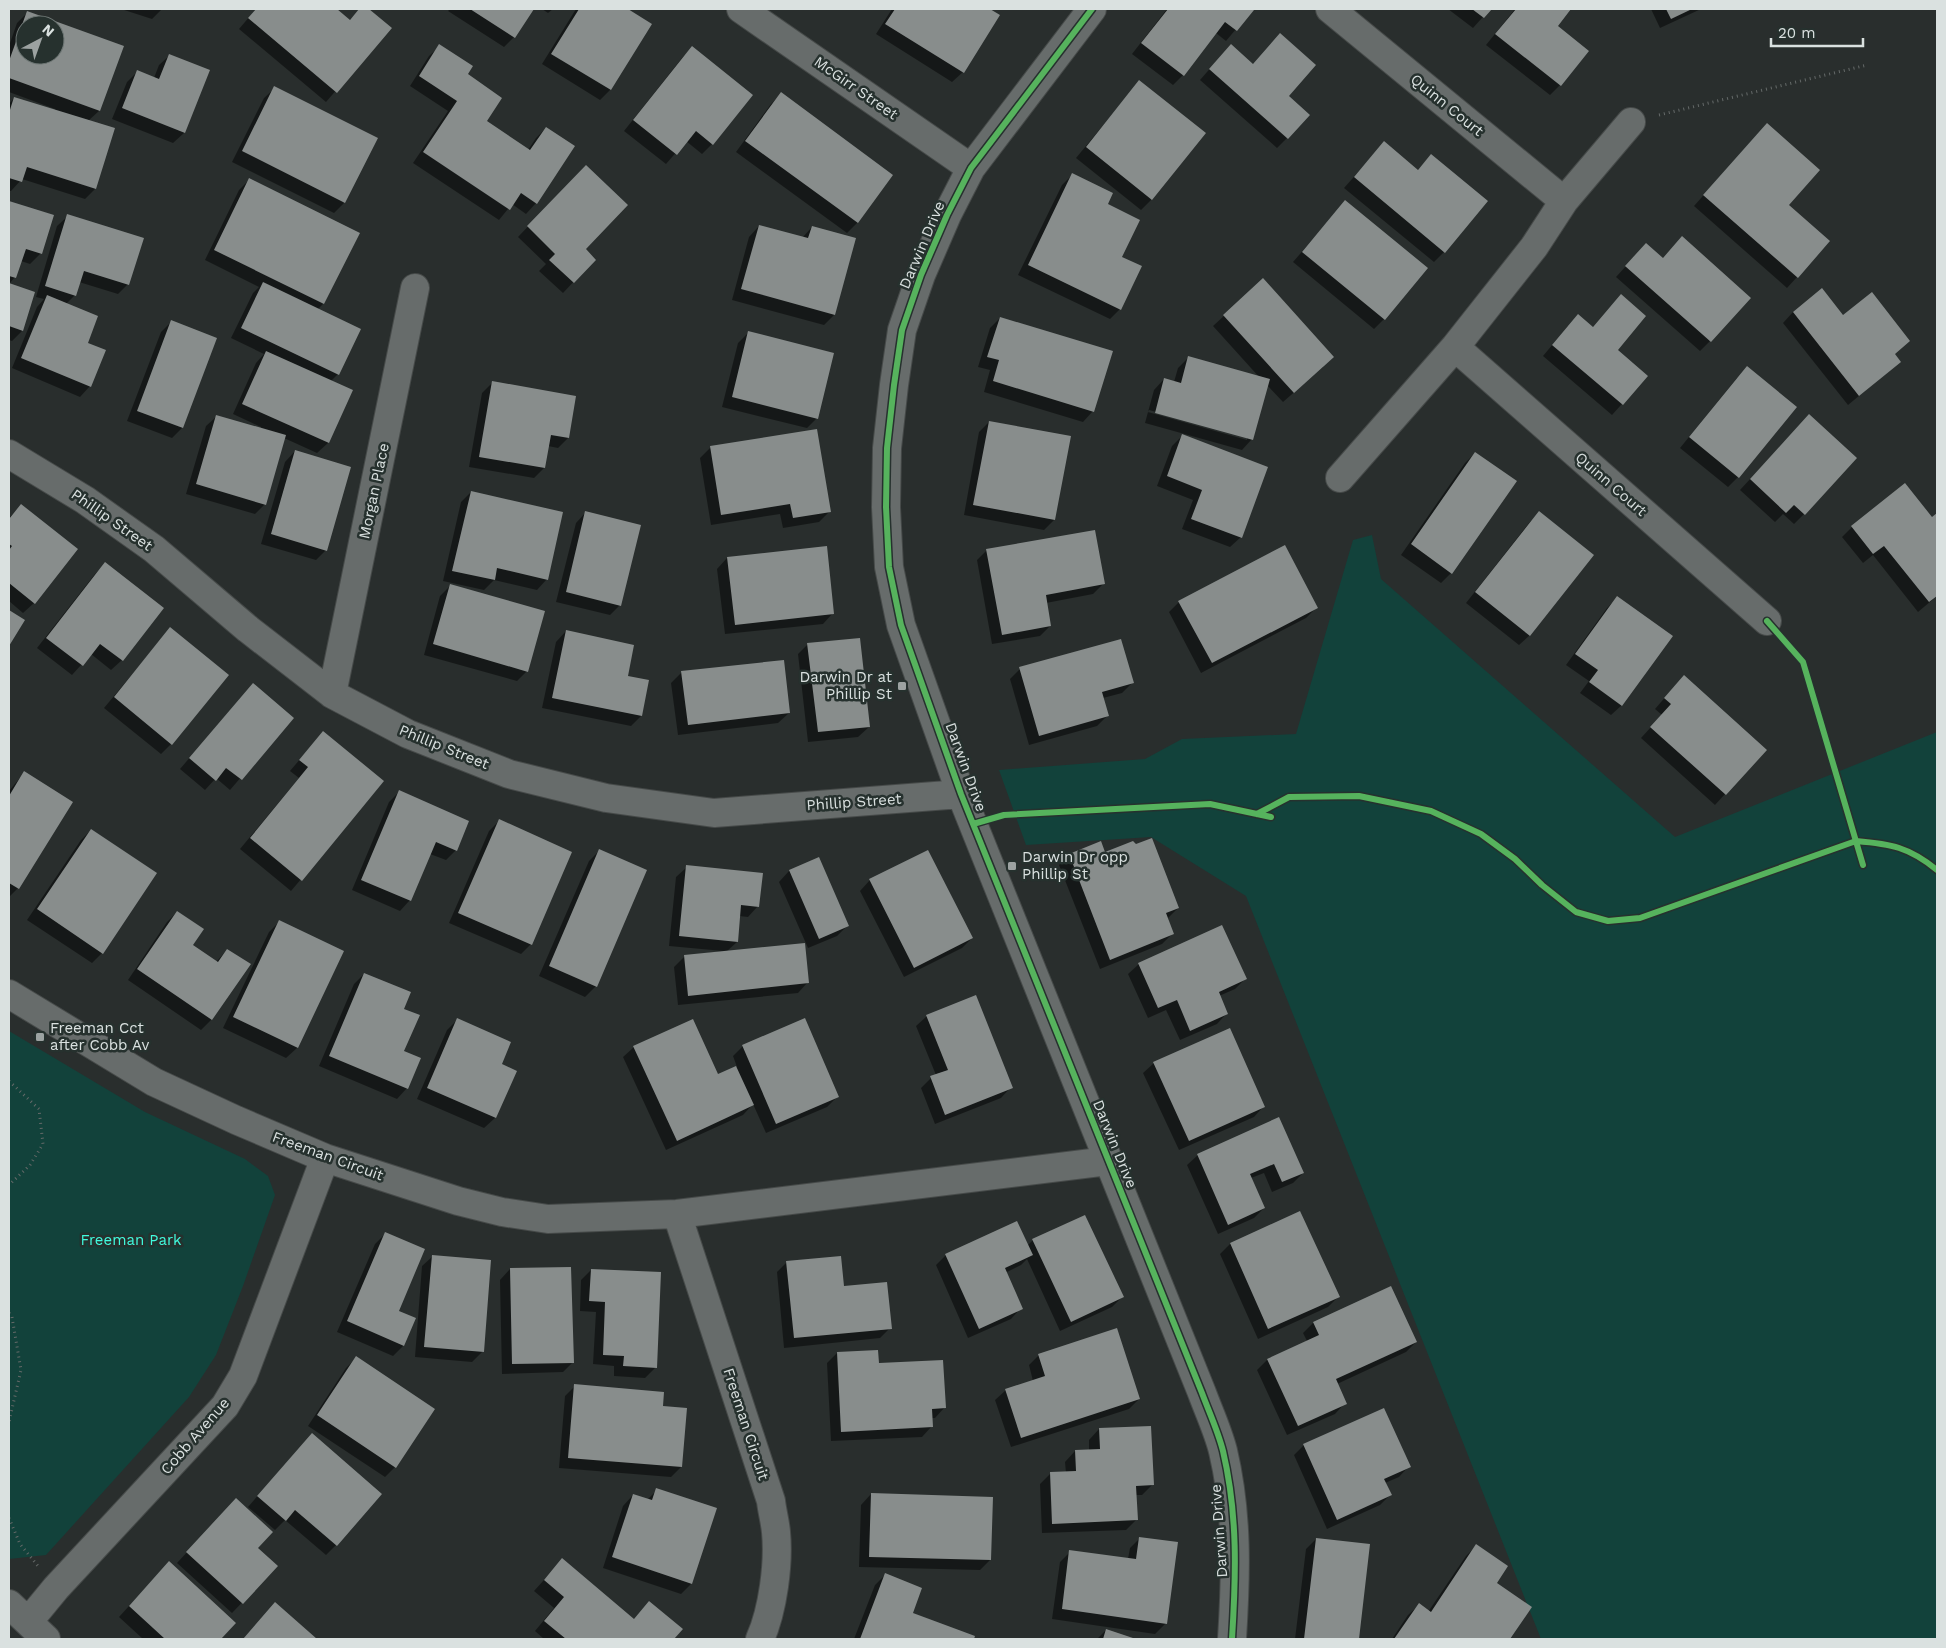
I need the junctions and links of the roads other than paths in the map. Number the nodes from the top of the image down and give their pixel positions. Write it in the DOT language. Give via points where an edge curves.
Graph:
graph roads {
  1 [pos="741,9"];
  2 [pos="1092,9"];
  3 [pos="1330,9"];
  4 [pos="1632,122"];
  5 [pos="971,168"];
  6 [pos="1564,201"];
  7 [pos="415,288"];
  8 [pos="1455,347"];
  9 [pos="9,454"];
  10 [pos="1340,478"];
  11 [pos="1768,621"];
  12 [pos="332,694"];
  13 [pos="961,794"];
  14 [pos="9,994"];
  15 [pos="325,1158"];
  16 [pos="1108,1161"];
  17 [pos="678,1214"];
  18 [pos="28,1622"];
  19 [pos="760,1639"];
  20 [pos="1232,1639"];
  1 -- 5 [label="street, McGirr Street"];
  2 -- 5 [label="street, Darwin Drive"];
  3 -- 6 [label="street, Quinn Court"];
  4 -- 6 [label="street"];
  5 -- 13 [label="street, Darwin Drive" via="921,275 902,330 887,448 886,506 889,567 901,625"];
  6 -- 8 [label="street" via="1534,248"];
  7 -- 12 [label="street, Morgan Place"];
  8 -- 10 [label="street"];
  8 -- 11 [label="street, Quinn Court"];
  9 -- 12 [label="street, Phillip Street" via="85,500 154,549 248,629"];
  12 -- 13 [label="street, Phillip Street" via="408,734 509,774 606,798 714,813"];
  13 -- 16 [label="street, Darwin Drive"];
  14 -- 15 [label="street, Freeman Circuit" via="154,1082"];
  15 -- 17 [label="street, Freeman Circuit" via="458,1201 548,1220"];
  15 -- 18 [label="street, Cobb Avenue" via="243,1376 225,1406"];
  16 -- 17 [label="street, Freeman Circuit"];
  16 -- 20 [label="street, Darwin Drive" via="1223,1449 1231,1494 1236,1567"];
  17 -- 19 [label="street, Freeman Circuit" via="771,1501 776,1532 775,1576"];
}
